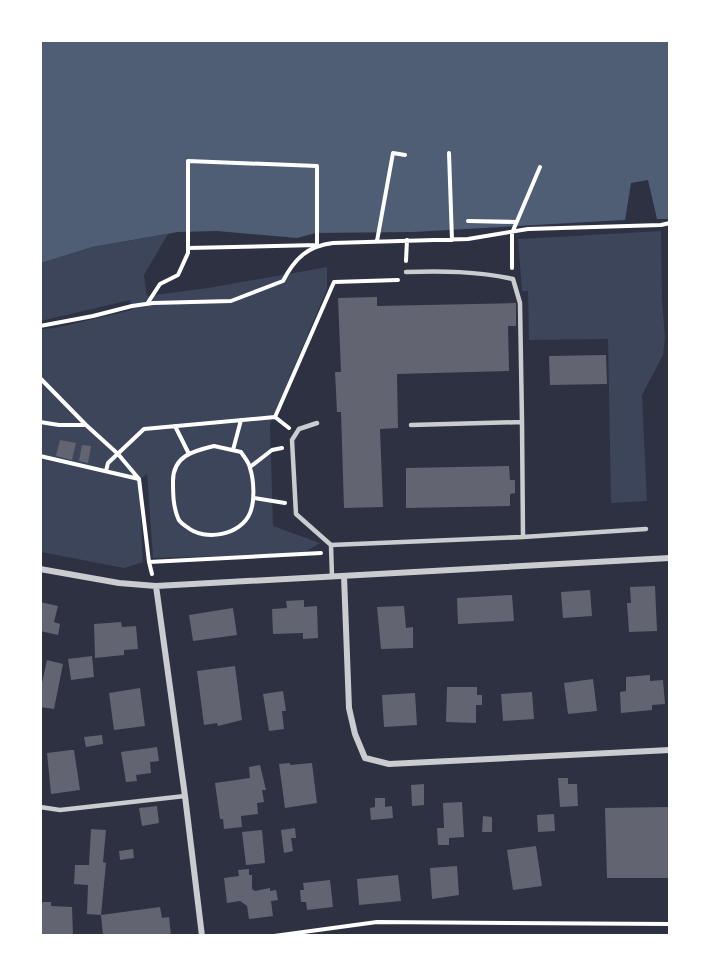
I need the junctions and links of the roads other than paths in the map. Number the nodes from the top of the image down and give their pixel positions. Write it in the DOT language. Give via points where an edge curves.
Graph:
graph roads {
  1 [pos="406,273"];
  2 [pos="522,422"];
  3 [pos="317,423"];
  4 [pos="411,425"];
  5 [pos="646,530"];
  6 [pos="523,537"];
  7 [pos="331,545"];
  8 [pos="669,558"];
  9 [pos="40,569"];
  10 [pos="344,576"];
  11 [pos="332,577"];
  12 [pos="156,586"];
  13 [pos="669,750"];
  14 [pos="185,796"];
  15 [pos="40,807"];
  16 [pos="202,936"];
  1 -- 2 [label="lane" via="457,271 513,279 520,303"];
  2 -- 4 [label="lane"];
  2 -- 6 [label="lane"];
  3 -- 7 [label="lane" via="299,429 292,440 296,514"];
  5 -- 6 [label="lane"];
  6 -- 7 [label="lane"];
  7 -- 11 [label="lane"];
  8 -- 10 [label="street"];
  9 -- 12 [label="street"];
  10 -- 11 [label="street"];
  10 -- 13 [label="street" via="349,708 365,758 389,764"];
  11 -- 12 [label="street"];
  12 -- 14 [label="street"];
  14 -- 15 [label="lane" via="60,810"];
  14 -- 16 [label="street"];
}
